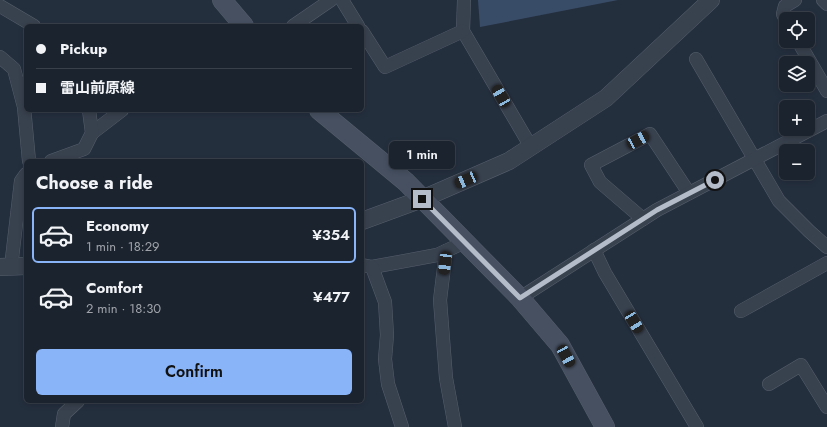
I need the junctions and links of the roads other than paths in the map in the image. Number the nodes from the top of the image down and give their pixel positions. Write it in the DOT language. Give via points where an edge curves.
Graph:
graph roads {
  1 [pos="331,0"];
  2 [pos="342,0"];
  3 [pos="464,0"];
  4 [pos="711,0"];
  5 [pos="795,0"];
  6 [pos="822,0"];
  7 [pos="827,4"];
  8 [pos="0,6"];
  9 [pos="784,12"];
  10 [pos="31,24"];
  11 [pos="296,24"];
  12 [pos="357,24"];
  13 [pos="463,31"];
  14 [pos="364,35"];
  15 [pos="802,48"];
  16 [pos="0,57"];
  17 [pos="696,59"];
  18 [pos="827,91"];
  19 [pos="24,107"];
  20 [pos="24,112"];
  21 [pos="89,112"];
  22 [pos="120,112"];
  23 [pos="321,112"];
  24 [pos="827,121"];
  25 [pos="92,134"];
  26 [pos="531,147"];
  27 [pos="29,159"];
  28 [pos="56,159"];
  29 [pos="754,159"];
  30 [pos="24,176"];
  31 [pos="689,193"];
  32 [pos="422,199"];
  33 [pos="643,219"];
  34 [pos="364,220"];
  35 [pos="465,242"];
  36 [pos="827,247"];
  37 [pos="594,250"];
  38 [pos="446,251"];
  39 [pos="827,263"];
  40 [pos="367,266"];
  41 [pos="12,267"];
  42 [pos="520,298"];
  43 [pos="741,311"];
  44 [pos="769,384"];
  45 [pos="76,403"];
  46 [pos="827,407"];
  47 [pos="62,427"];
  48 [pos="402,427"];
  49 [pos="455,427"];
  50 [pos="606,427"];
  51 [pos="697,427"];
  1 -- 11 [label="street"];
  2 -- 12 [label="street"];
  3 -- 13 [label="street"];
  4 -- 26 [label="street" via="606,98"];
  5 -- 9 [label="street" via="785,6"];
  6 -- 7 [label="street"];
  8 -- 10 [label="street"];
  13 -- 14 [label="street" via="385,67"];
  13 -- 26 [label="street"];
  15 -- 18 [label="street"];
  16 -- 19 [label="street" via="14,69"];
  17 -- 29 [label="street"];
  20 -- 27 [label="street"];
  21 -- 25 [label="street"];
  22 -- 25 [label="street"];
  23 -- 32 [label="main road" via="406,182"];
  24 -- 29 [label="street"];
  25 -- 28 [label="street" via="84,149"];
  26 -- 32 [label="street" via="509,162"];
  29 -- 31 [label="street"];
  29 -- 36 [label="street" via="779,200"];
  30 -- 41 [label="street" via="20,181"];
  31 -- 33 [label="street"];
  31 -- 33 [label="street" via="650,134 591,165 600,182"];
  32 -- 34 [label="street"];
  32 -- 35 [label="main road"];
  33 -- 37 [label="street"];
  35 -- 38 [label="street"];
  35 -- 42 [label="main road"];
  37 -- 42 [label="street"];
  37 -- 51 [label="street" via="605,273"];
  38 -- 40 [label="street" via="437,255"];
  38 -- 49 [label="street" via="440,300 446,378"];
  39 -- 43 [label="street"];
  40 -- 48 [label="street" via="385,302 385,359 388,384"];
  42 -- 50 [label="main road" via="560,345"];
  44 -- 46 [label="street" via="801,365"];
  45 -- 47 [label="street" via="64,414"];
}
